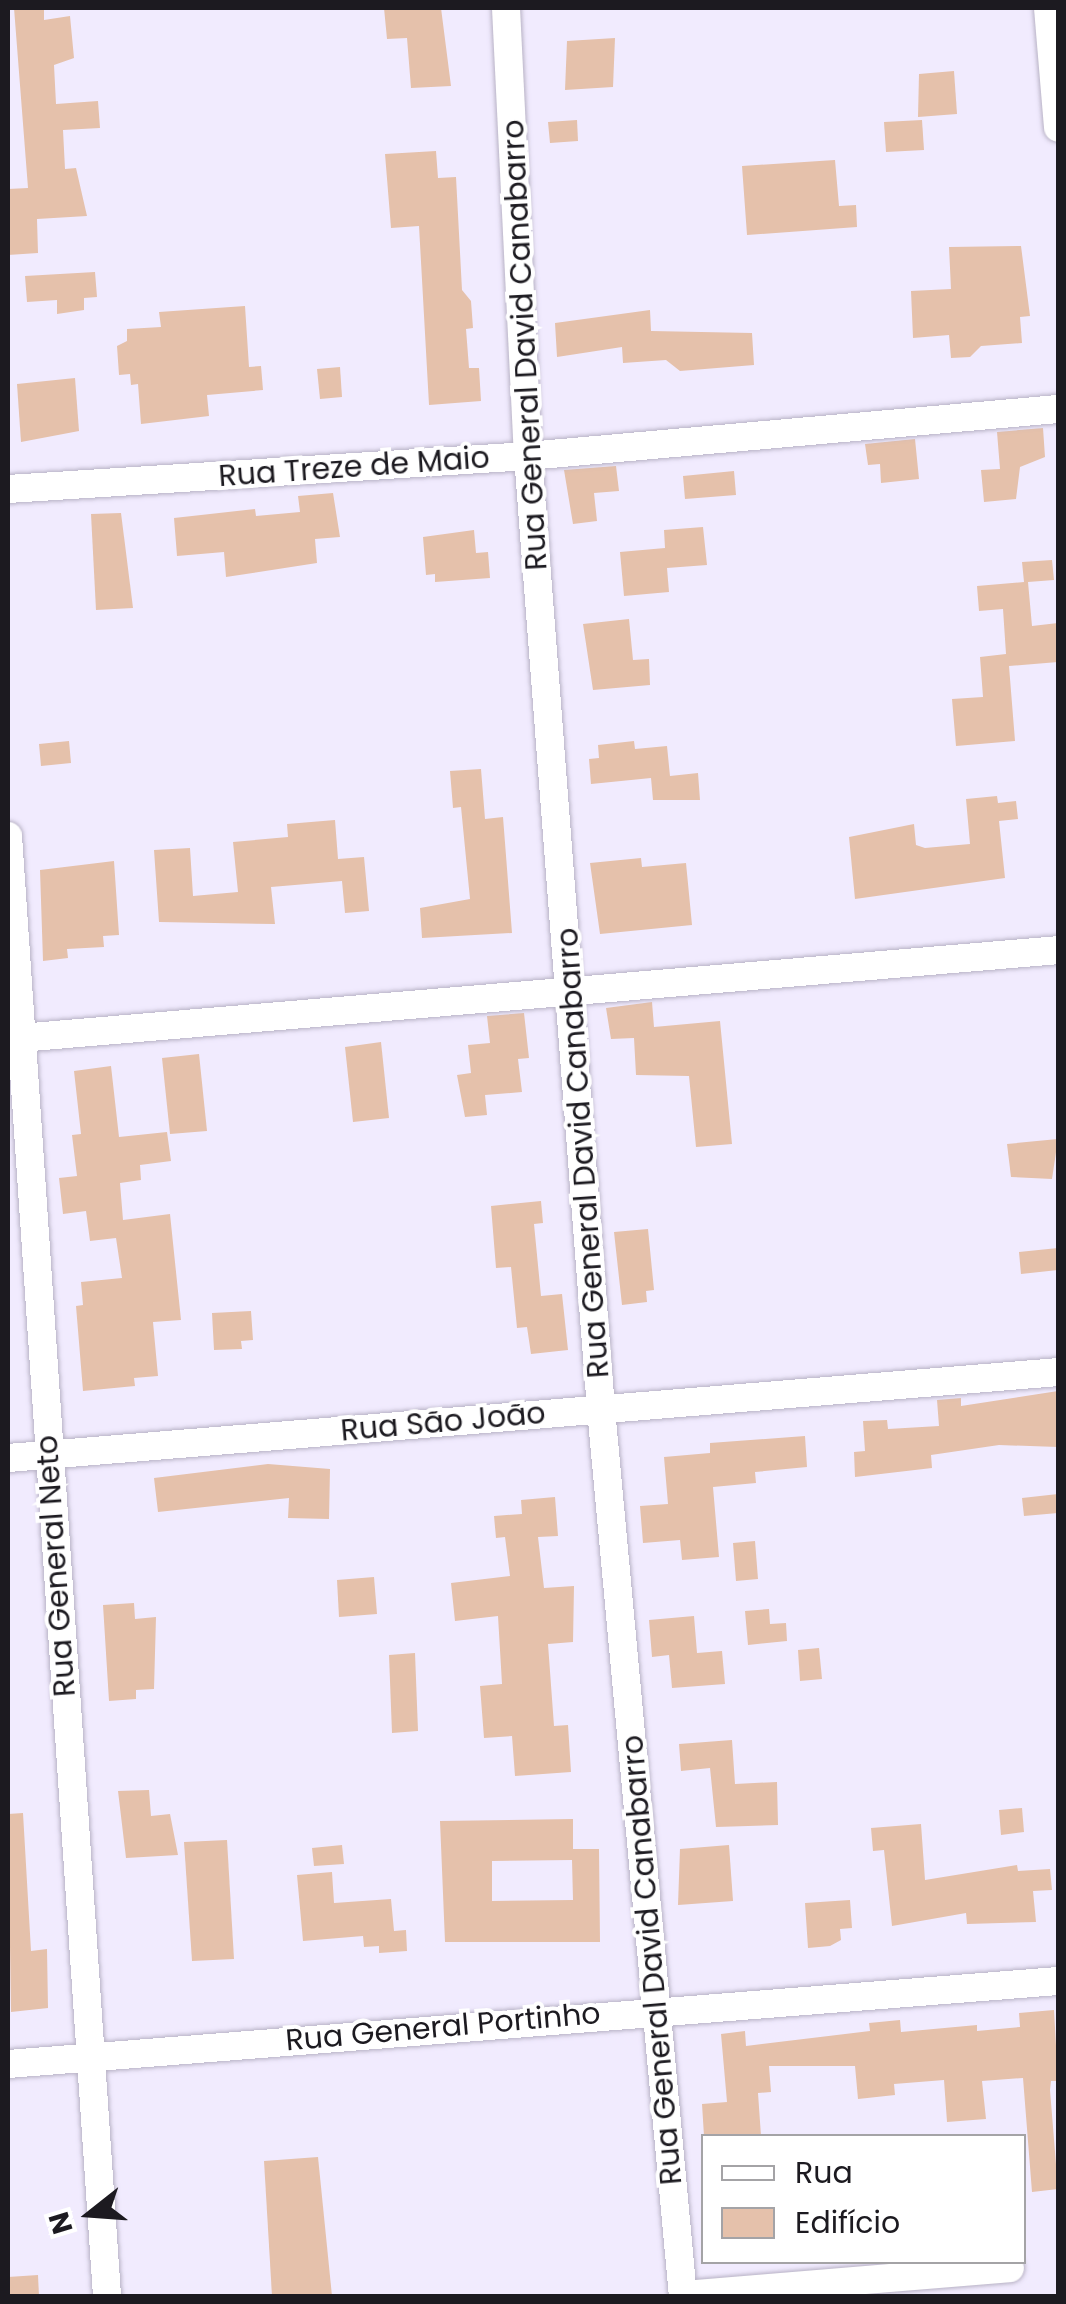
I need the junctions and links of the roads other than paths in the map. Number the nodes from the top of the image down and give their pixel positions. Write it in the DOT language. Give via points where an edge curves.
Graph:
graph roads {
  1 [pos="506,8"];
  2 [pos="1048,8"];
  3 [pos="1058,128"];
  4 [pos="1058,409"];
  5 [pos="528,456"];
  6 [pos="8,490"];
  7 [pos="8,836"];
  8 [pos="1058,950"];
  9 [pos="572,987"];
  10 [pos="12,1039"];
  11 [pos="1058,1372"];
  12 [pos="601,1409"];
  13 [pos="48,1454"];
  14 [pos="8,1458"];
  15 [pos="1058,1981"];
  16 [pos="658,2009"];
  17 [pos="88,2058"];
  18 [pos="8,2064"];
  19 [pos="1010,2268"];
  20 [pos="107,2296"];
  21 [pos="683,2296"];
  1 -- 5 [label="street, Rua General David Canabarro"];
  2 -- 3 [label="street"];
  4 -- 5 [label="street, Rua Treze de Maio"];
  5 -- 6 [label="street, Rua Treze de Maio"];
  5 -- 9 [label="street, Rua General David Canabarro"];
  7 -- 10 [label="street, Rua General Neto"];
  8 -- 9 [label="street"];
  9 -- 10 [label="street"];
  9 -- 12 [label="street, Rua General David Canabarro"];
  10 -- 13 [label="street, Rua General Neto"];
  11 -- 12 [label="street, Rua São João"];
  12 -- 13 [label="street, Rua São João"];
  12 -- 16 [label="street, Rua General David Canabarro"];
  13 -- 14 [label="street, Rua São João"];
  13 -- 17 [label="street, Rua General Neto"];
  15 -- 16 [label="street, Rua General Portinho"];
  16 -- 17 [label="street, Rua General Portinho"];
  16 -- 21 [label="street, Rua General David Canabarro"];
  17 -- 18 [label="street, Rua General Portinho"];
  17 -- 20 [label="street, Rua General Neto"];
  19 -- 21 [label="street"];
}
